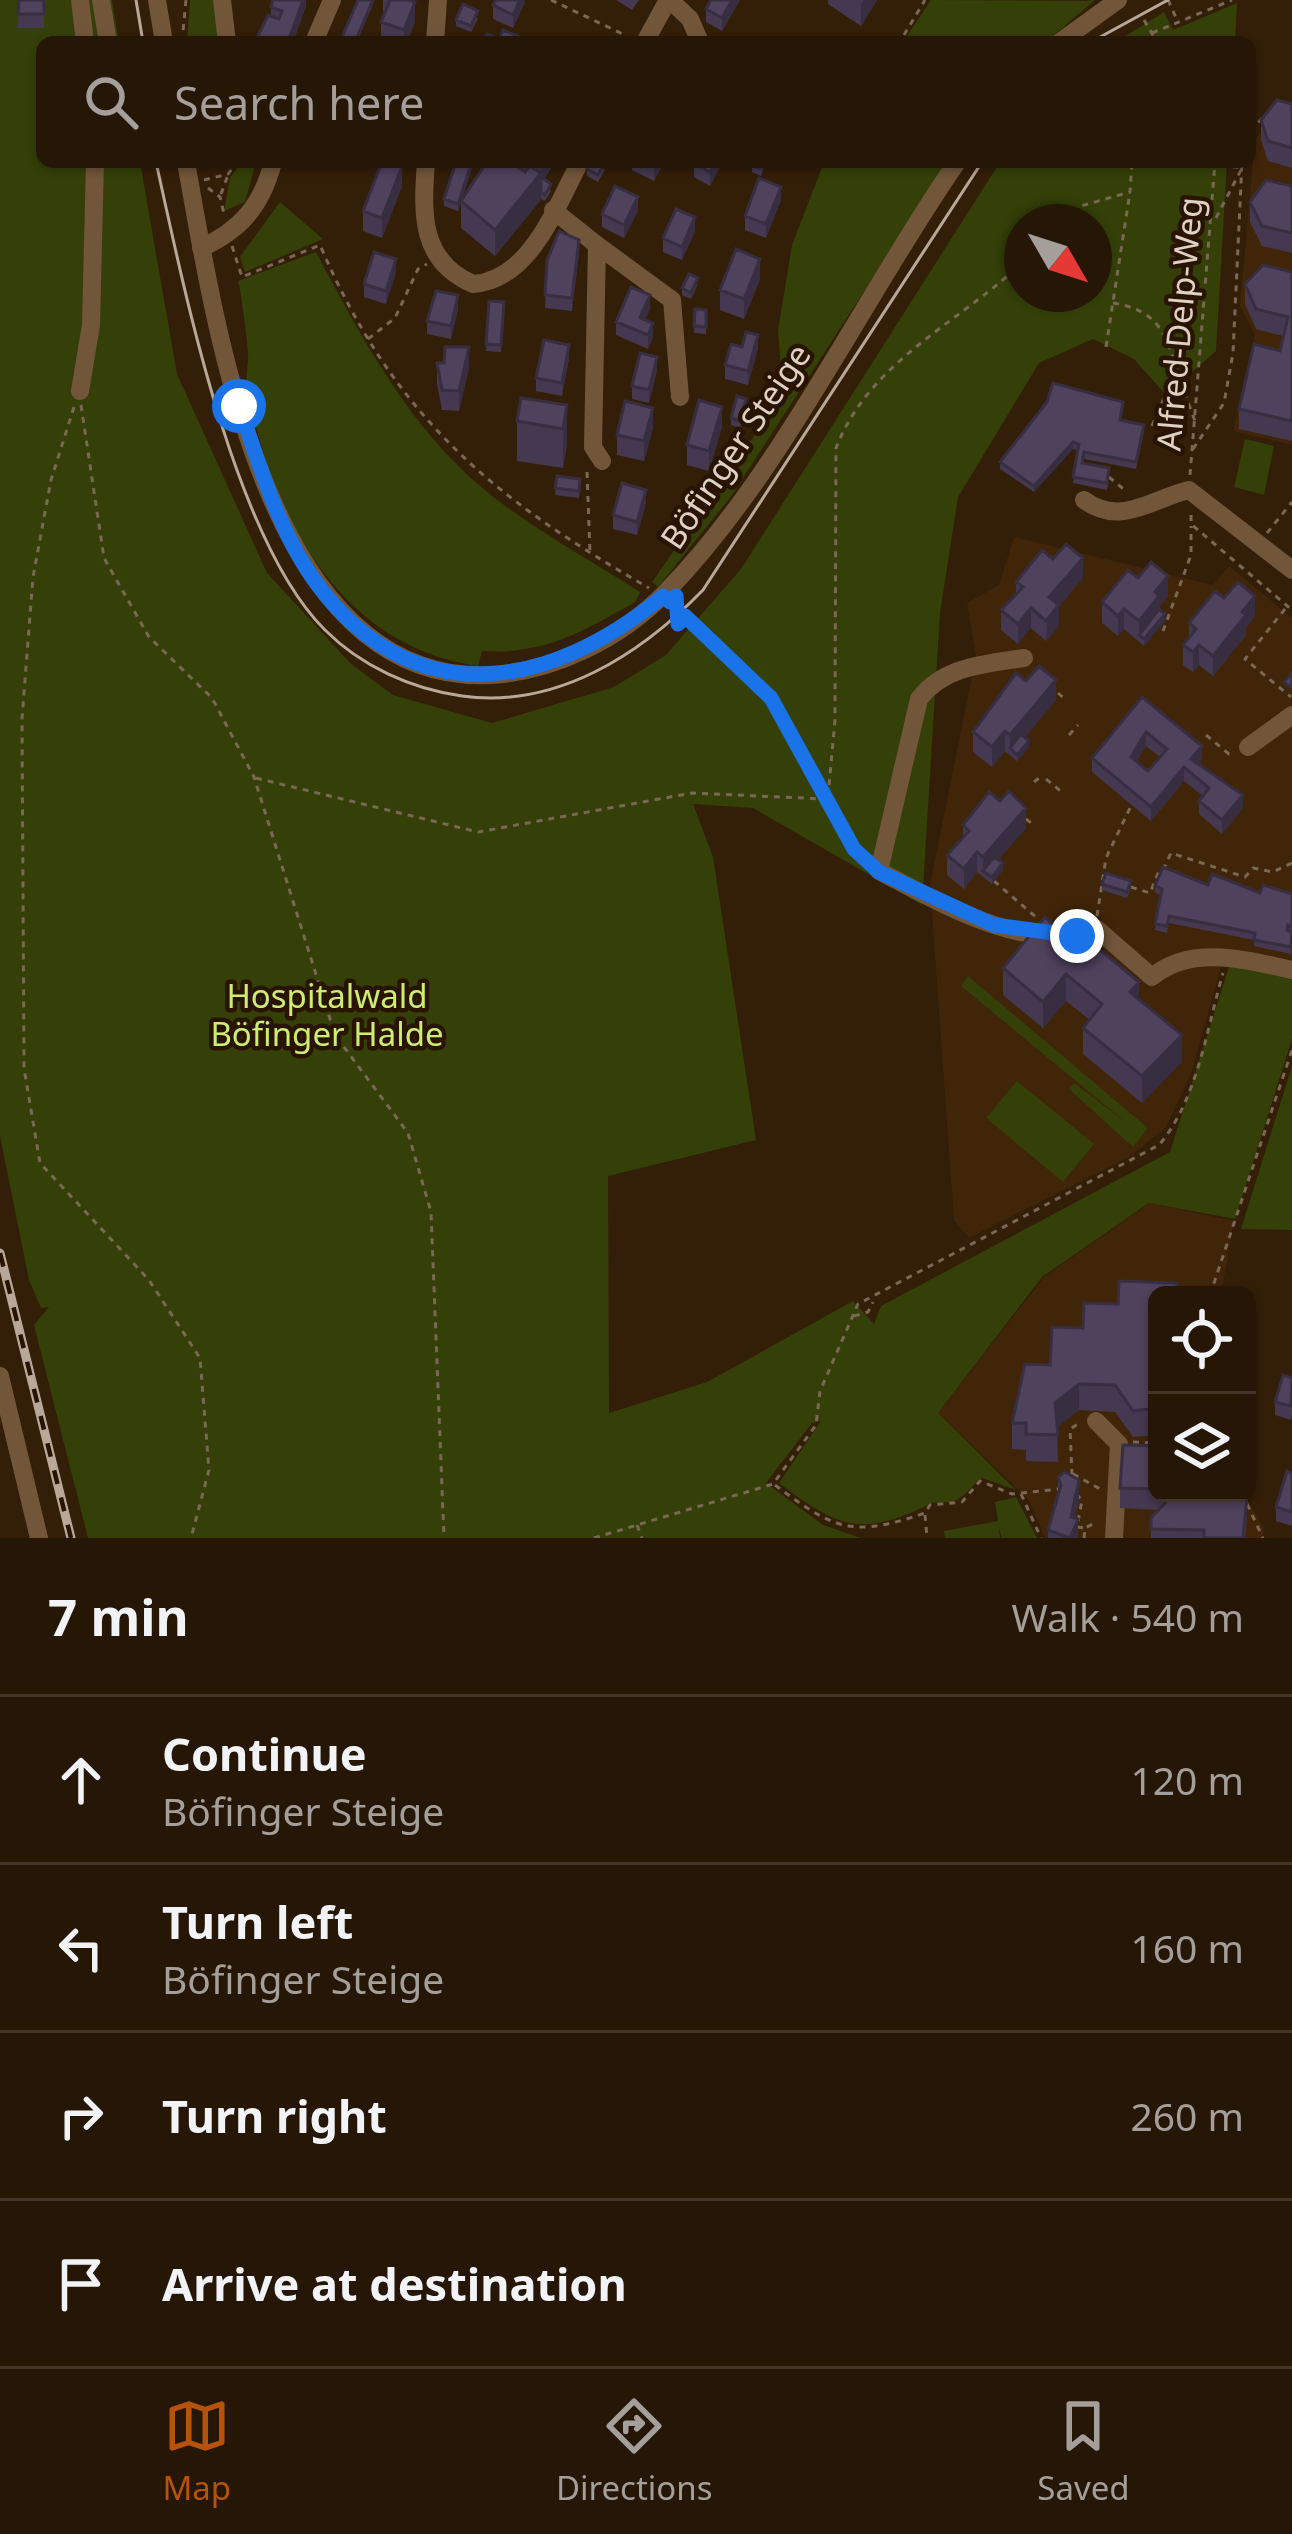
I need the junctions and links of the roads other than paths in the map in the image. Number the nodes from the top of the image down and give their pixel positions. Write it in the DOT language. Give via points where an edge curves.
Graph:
graph roads {
  1 [pos="80,0"];
  2 [pos="101,0"];
  3 [pos="157,0"];
  4 [pos="222,0"];
  5 [pos="332,0"];
  6 [pos="438,0"];
  7 [pos="669,0"];
  8 [pos="1118,0"];
  9 [pos="84,36"];
  10 [pos="107,36"];
  11 [pos="163,36"];
  12 [pos="226,36"];
  13 [pos="317,36"];
  14 [pos="435,36"];
  15 [pos="648,36"];
  16 [pos="697,36"];
  17 [pos="1068,36"];
  18 [pos="95,168"];
  19 [pos="187,168"];
  20 [pos="270,168"];
  21 [pos="426,168"];
  22 [pos="577,168"];
  23 [pos="953,168"];
  24 [pos="554,210"];
  25 [pos="596,245"];
  26 [pos="201,248"];
  27 [pos="80,391"];
  28 [pos="680,398"];
  29 [pos="598,454"];
  30 [pos="1084,500"];
  31 [pos="1292,570"];
  32 [pos="1024,658"];
  33 [pos="1292,715"];
  34 [pos="1248,747"];
  35 [pos="1292,970"];
  36 [pos="0,1376"];
  37 [pos="1096,1420"];
  38 [pos="1114,1528"];
  39 [pos="39,1538"];
  1 -- 9 [label="street"];
  2 -- 10 [label="street"];
  3 -- 11 [label="street"];
  4 -- 12 [label="street"];
  5 -- 13 [label="street"];
  6 -- 14 [label="street"];
  7 -- 15 [label="street"];
  7 -- 16 [label="street"];
  8 -- 17 [label="street"];
  18 -- 27 [label="street" via="93,305"];
  19 -- 26 [label="street, Böfinger Steige"];
  20 -- 26 [label="street" via="250,214"];
  21 -- 24 [label="street" via="424,222 436,260 451,274 486,283 526,256"];
  22 -- 24 [label="street"];
  23 -- 26 [label="street, Böfinger Steige" via="770,455 663,596 563,661 516,674 435,668 369,637 316,582 267,488"];
  24 -- 25 [label="street"];
  25 -- 28 [label="street" via="672,300"];
  25 -- 29 [label="street"];
  30 -- 31 [label="street" via="1121,513 1189,490"];
  32 -- 35 [label="street" via="965,668 932,682 920,699 879,872 994,925 1077,936 1097,929 1152,976 1169,962 1228,956"];
  33 -- 34 [label="street"];
  36 -- 39 [label="street"];
  37 -- 38 [label="street" via="1119,1444"];
}
